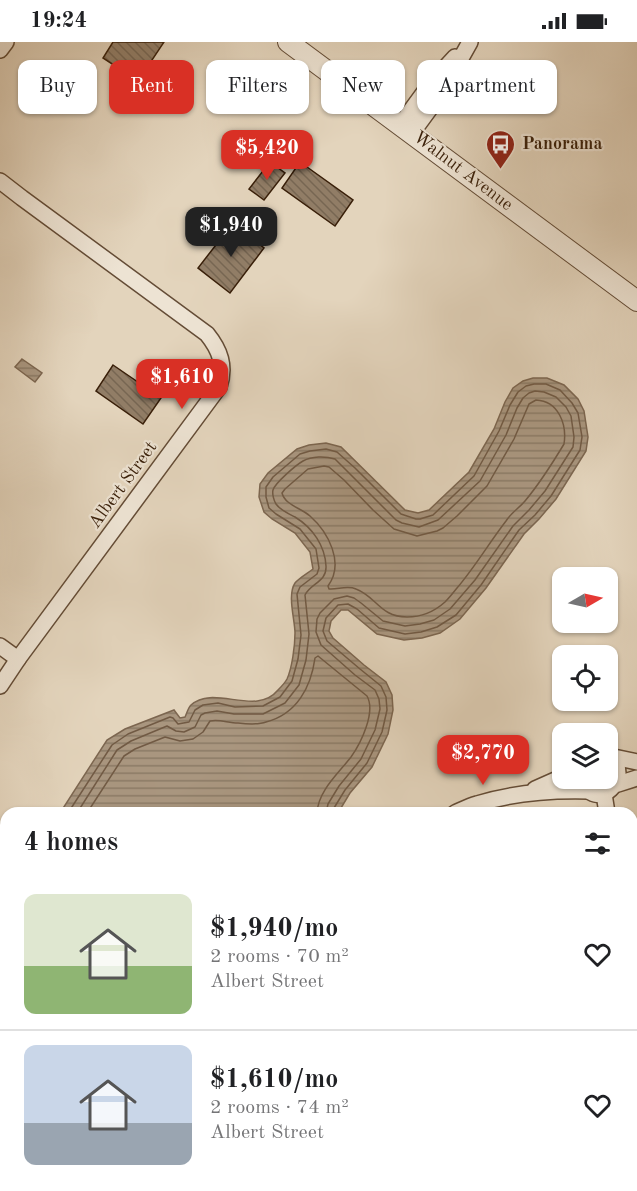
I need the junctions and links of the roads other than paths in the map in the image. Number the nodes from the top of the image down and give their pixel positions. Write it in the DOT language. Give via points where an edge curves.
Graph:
graph roads {
  1 [pos="6,42"];
  2 [pos="288,42"];
  3 [pos="469,42"];
  4 [pos="0,50"];
  5 [pos="406,129"];
  6 [pos="0,181"];
  7 [pos="637,301"];
  8 [pos="0,646"];
  9 [pos="18,659"];
  10 [pos="0,686"];
  11 [pos="618,758"];
  12 [pos="637,762"];
  13 [pos="618,765"];
  14 [pos="637,778"];
  15 [pos="552,781"];
  16 [pos="618,784"];
  17 [pos="580,789"];
  18 [pos="592,789"];
  19 [pos="596,789"];
  20 [pos="613,789"];
  21 [pos="521,794"];
  22 [pos="470,807"];
  23 [pos="603,807"];
  1 -- 4 [label="street"];
  2 -- 5 [label="street, Walnut Avenue"];
  3 -- 5 [label="street" via="442,92"];
  5 -- 7 [label="street, Walnut Avenue"];
  6 -- 9 [label="street, Albert Street" via="207,334 216,344 223,368 219,387"];
  8 -- 9 [label="street"];
  9 -- 10 [label="street, Albert Street"];
  11 -- 12 [label="street"];
  13 -- 16 [label="street"];
  14 -- 16 [label="street"];
  15 -- 21 [label="street"];
  17 -- 21 [label="street"];
  18 -- 23 [label="street"];
  19 -- 20 [label="street"];
  21 -- 22 [label="street"];
}
